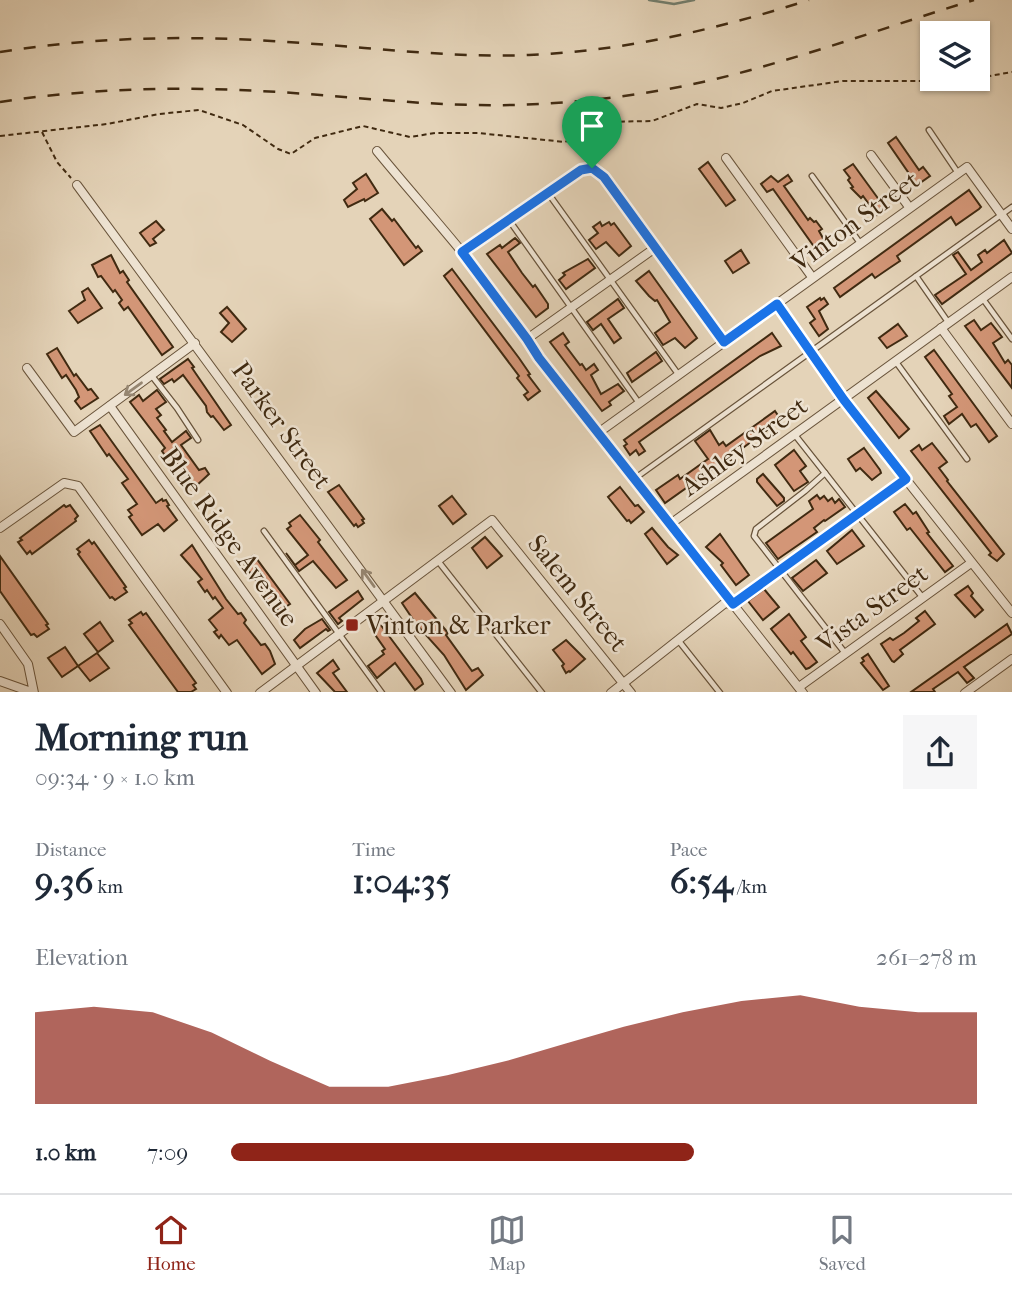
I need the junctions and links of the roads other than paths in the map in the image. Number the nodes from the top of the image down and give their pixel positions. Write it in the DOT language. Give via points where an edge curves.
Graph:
graph roads {
  1 [pos="929,130"];
  2 [pos="377,151"];
  3 [pos="871,155"];
  4 [pos="726,158"];
  5 [pos="958,173"];
  6 [pos="812,176"];
  7 [pos="77,185"];
  8 [pos="548,192"];
  9 [pos="909,207"];
  10 [pos="1012,207"];
  11 [pos="1001,215"];
  12 [pos="509,220"];
  13 [pos="1012,229"];
  14 [pos="860,243"];
  15 [pos="655,248"];
  16 [pos="462,252"];
  17 [pos="916,276"];
  18 [pos="812,277"];
  19 [pos="1012,277"];
  20 [pos="611,281"];
  21 [pos="982,298"];
  22 [pos="777,304"];
  23 [pos="572,307"];
  24 [pos="945,326"];
  25 [pos="527,339"];
  26 [pos="1012,339"];
  27 [pos="724,342"];
  28 [pos="195,343"];
  29 [pos="811,352"];
  30 [pos="896,361"];
  31 [pos="27,368"];
  32 [pos="679,374"];
  33 [pos="152,375"];
  34 [pos="844,400"];
  35 [pos="639,403"];
  36 [pos="110,406"];
  37 [pos="1012,424"];
  38 [pos="597,433"];
  39 [pos="795,435"];
  40 [pos="198,440"];
  41 [pos="967,459"];
  42 [pos="825,473"];
  43 [pos="906,479"];
  44 [pos="633,480"];
  45 [pos="858,515"];
  46 [pos="669,525"];
  47 [pos="0,528"];
  48 [pos="264,531"];
  49 [pos="438,561"];
  50 [pos="971,563"];
  51 [pos="780,571"];
  52 [pos="923,598"];
  53 [pos="385,600"];
  54 [pos="733,604"];
  55 [pos="1012,614"];
  56 [pos="0,624"];
  57 [pos="340,634"];
  58 [pos="678,639"];
  59 [pos="845,653"];
  60 [pos="1012,659"];
  61 [pos="297,665"];
  62 [pos="0,681"];
  63 [pos="624,683"];
  64 [pos="801,690"];
  65 [pos="34,692"];
  66 [pos="227,692"];
  67 [pos="260,692"];
  68 [pos="316,692"];
  69 [pos="382,692"];
  70 [pos="451,692"];
  71 [pos="541,692"];
  72 [pos="611,692"];
  73 [pos="631,692"];
  74 [pos="720,692"];
  75 [pos="965,692"];
  1 -- 5 [label="lane"];
  2 -- 16 [label="street"];
  3 -- 9 [label="street"];
  4 -- 18 [label="street"];
  5 -- 9 [label="street, Vinton Street"];
  5 -- 11 [label="street, Vinton Street" via="967,167"];
  6 -- 14 [label="lane"];
  7 -- 28 [label="street, Parker Street"];
  8 -- 12 [label="street"];
  8 -- 15 [label="street" via="581,170 592,168 604,177"];
  8 -- 20 [label="lane"];
  9 -- 14 [label="street, Vinton Street"];
  10 -- 11 [label="lane"];
  11 -- 13 [label="street"];
  11 -- 17 [label="lane"];
  12 -- 16 [label="street"];
  12 -- 23 [label="lane"];
  14 -- 18 [label="street, Vinton Street"];
  15 -- 20 [label="street"];
  15 -- 27 [label="street"];
  16 -- 25 [label="street"];
  17 -- 24 [label="lane"];
  17 -- 29 [label="lane"];
  18 -- 22 [label="street, Vinton Street"];
  19 -- 21 [label="street, Ashley Street"];
  20 -- 23 [label="street"];
  20 -- 32 [label="lane"];
  21 -- 24 [label="street, Ashley Street"];
  21 -- 26 [label="lane"];
  22 -- 27 [label="street, Vinton Street"];
  22 -- 29 [label="street"];
  23 -- 25 [label="street"];
  23 -- 35 [label="lane"];
  24 -- 30 [label="street, Ashley Street"];
  24 -- 37 [label="street"];
  25 -- 38 [label="street"];
  27 -- 32 [label="street, Vinton Street"];
  28 -- 33 [label="street"];
  53 -- 28 [label="street, Parker Street, one-way"];
  29 -- 34 [label="street"];
  29 -- 44 [label="lane"];
  30 -- 34 [label="street, Ashley Street"];
  30 -- 41 [label="lane"];
  31 -- 36 [label="street" via="74,432"];
  32 -- 35 [label="street, Vinton Street"];
  33 -- 36 [label="street, one-way"];
  33 -- 40 [label="lane"];
  34 -- 39 [label="street, Ashley Street"];
  34 -- 43 [label="street"];
  35 -- 38 [label="street, Vinton Street"];
  36 -- 61 [label="street, Blue Ridge Avenue"];
  38 -- 44 [label="street"];
  39 -- 42 [label="lane"];
  39 -- 46 [label="street, Ashley Street"];
  42 -- 45 [label="lane"];
  42 -- 51 [label="lane" via="756,529 757,542"];
  43 -- 45 [label="street"];
  43 -- 50 [label="street"];
  44 -- 46 [label="street"];
  45 -- 51 [label="street"];
  45 -- 52 [label="lane"];
  46 -- 54 [label="street"];
  47 -- 66 [label="street" via="58,486 78,486"];
  48 -- 57 [label="lane"];
  49 -- 53 [label="street"];
  49 -- 63 [label="street, Salem Street" via="492,520"];
  49 -- 71 [label="lane"];
  50 -- 52 [label="street, Vista Street"];
  50 -- 55 [label="street"];
  51 -- 54 [label="street"];
  51 -- 59 [label="lane"];
  52 -- 59 [label="street, Vista Street"];
  53 -- 57 [label="street"];
  53 -- 70 [label="street, Parker Street"];
  54 -- 58 [label="street" via="725,603"];
  54 -- 64 [label="street"];
  56 -- 65 [label="street" via="28,664"];
  57 -- 61 [label="street"];
  57 -- 69 [label="lane"];
  58 -- 63 [label="street"];
  58 -- 74 [label="lane"];
  59 -- 64 [label="street, Vista Street"];
  60 -- 75 [label="street"];
  61 -- 67 [label="street"];
  61 -- 68 [label="street, Blue Ridge Avenue"];
  62 -- 65 [label="street"];
  63 -- 72 [label="street"];
  63 -- 73 [label="street, Salem Street"];
}
